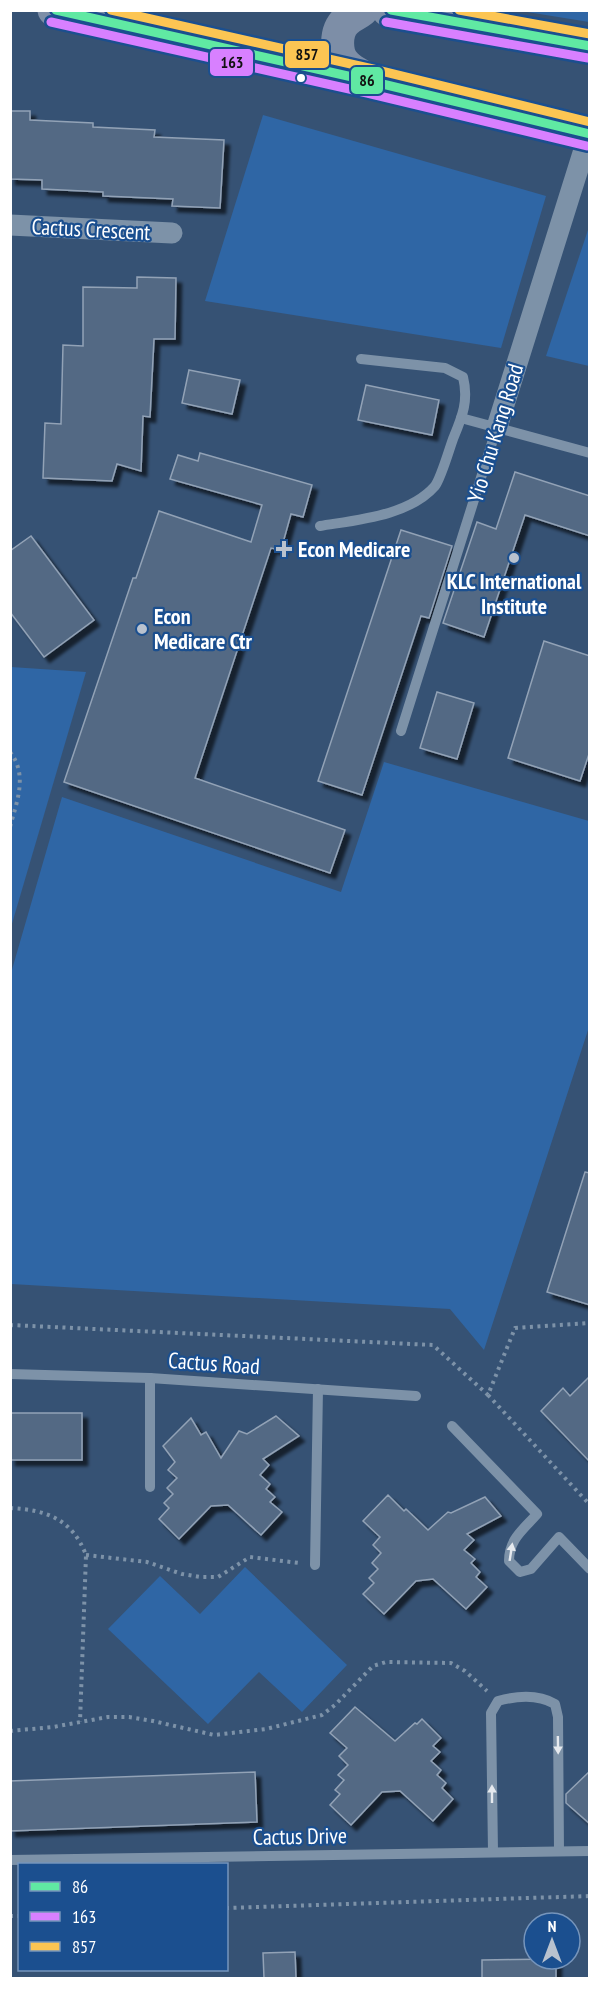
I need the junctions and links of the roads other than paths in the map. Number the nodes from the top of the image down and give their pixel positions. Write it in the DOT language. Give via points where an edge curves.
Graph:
graph roads {
  1 [pos="54,10"];
  2 [pos="362,10"];
  3 [pos="388,10"];
  4 [pos="590,46"];
  5 [pos="370,81"];
  6 [pos="589,134"];
  7 [pos="10,225"];
  8 [pos="172,233"];
  9 [pos="360,359"];
  10 [pos="461,418"];
  11 [pos="497,427"];
  12 [pos="590,453"];
  13 [pos="320,526"];
  14 [pos="401,731"];
  15 [pos="10,1374"];
  16 [pos="150,1378"];
  17 [pos="318,1389"];
  18 [pos="416,1395"];
  19 [pos="452,1426"];
  20 [pos="150,1488"];
  21 [pos="315,1565"];
  22 [pos="590,1569"];
  23 [pos="559,1851"];
  24 [pos="590,1851"];
  25 [pos="493,1852"];
  26 [pos="10,1860"];
  1 -- 5 [label="main road, Yio Chu Kang Road"];
  2 -- 5 [label="main road" via="345,21 339,33 339,52 344,64"];
  3 -- 4 [label="main road"];
  5 -- 6 [label="main road, Yio Chu Kang Road"];
  6 -- 11 [label="street, Yio Chu Kang Road"];
  7 -- 8 [label="street, Cactus Crescent"];
  9 -- 10 [label="lane" via="445,368 464,377 467,393"];
  10 -- 11 [label="lane"];
  10 -- 13 [label="lane" via="436,485 413,504 374,517"];
  11 -- 12 [label="lane"];
  11 -- 14 [label="lane, Yio Chu Kang Road"];
  15 -- 16 [label="lane, Cactus Road"];
  16 -- 17 [label="lane, Cactus Road"];
  16 -- 20 [label="lane"];
  17 -- 18 [label="lane, Cactus Road"];
  17 -- 21 [label="lane"];
  22 -- 19 [label="lane, one-way" via="559,1537 531,1569 520,1572 508,1561 513,1540 537,1514"];
  23 -- 24 [label="lane, Cactus Drive"];
  23 -- 25 [label="lane, Cactus Drive"];
  25 -- 23 [label="lane, one-way" via="491,1713 498,1701 544,1697 555,1704 558,1717"];
  25 -- 26 [label="lane, Cactus Drive"];
}
